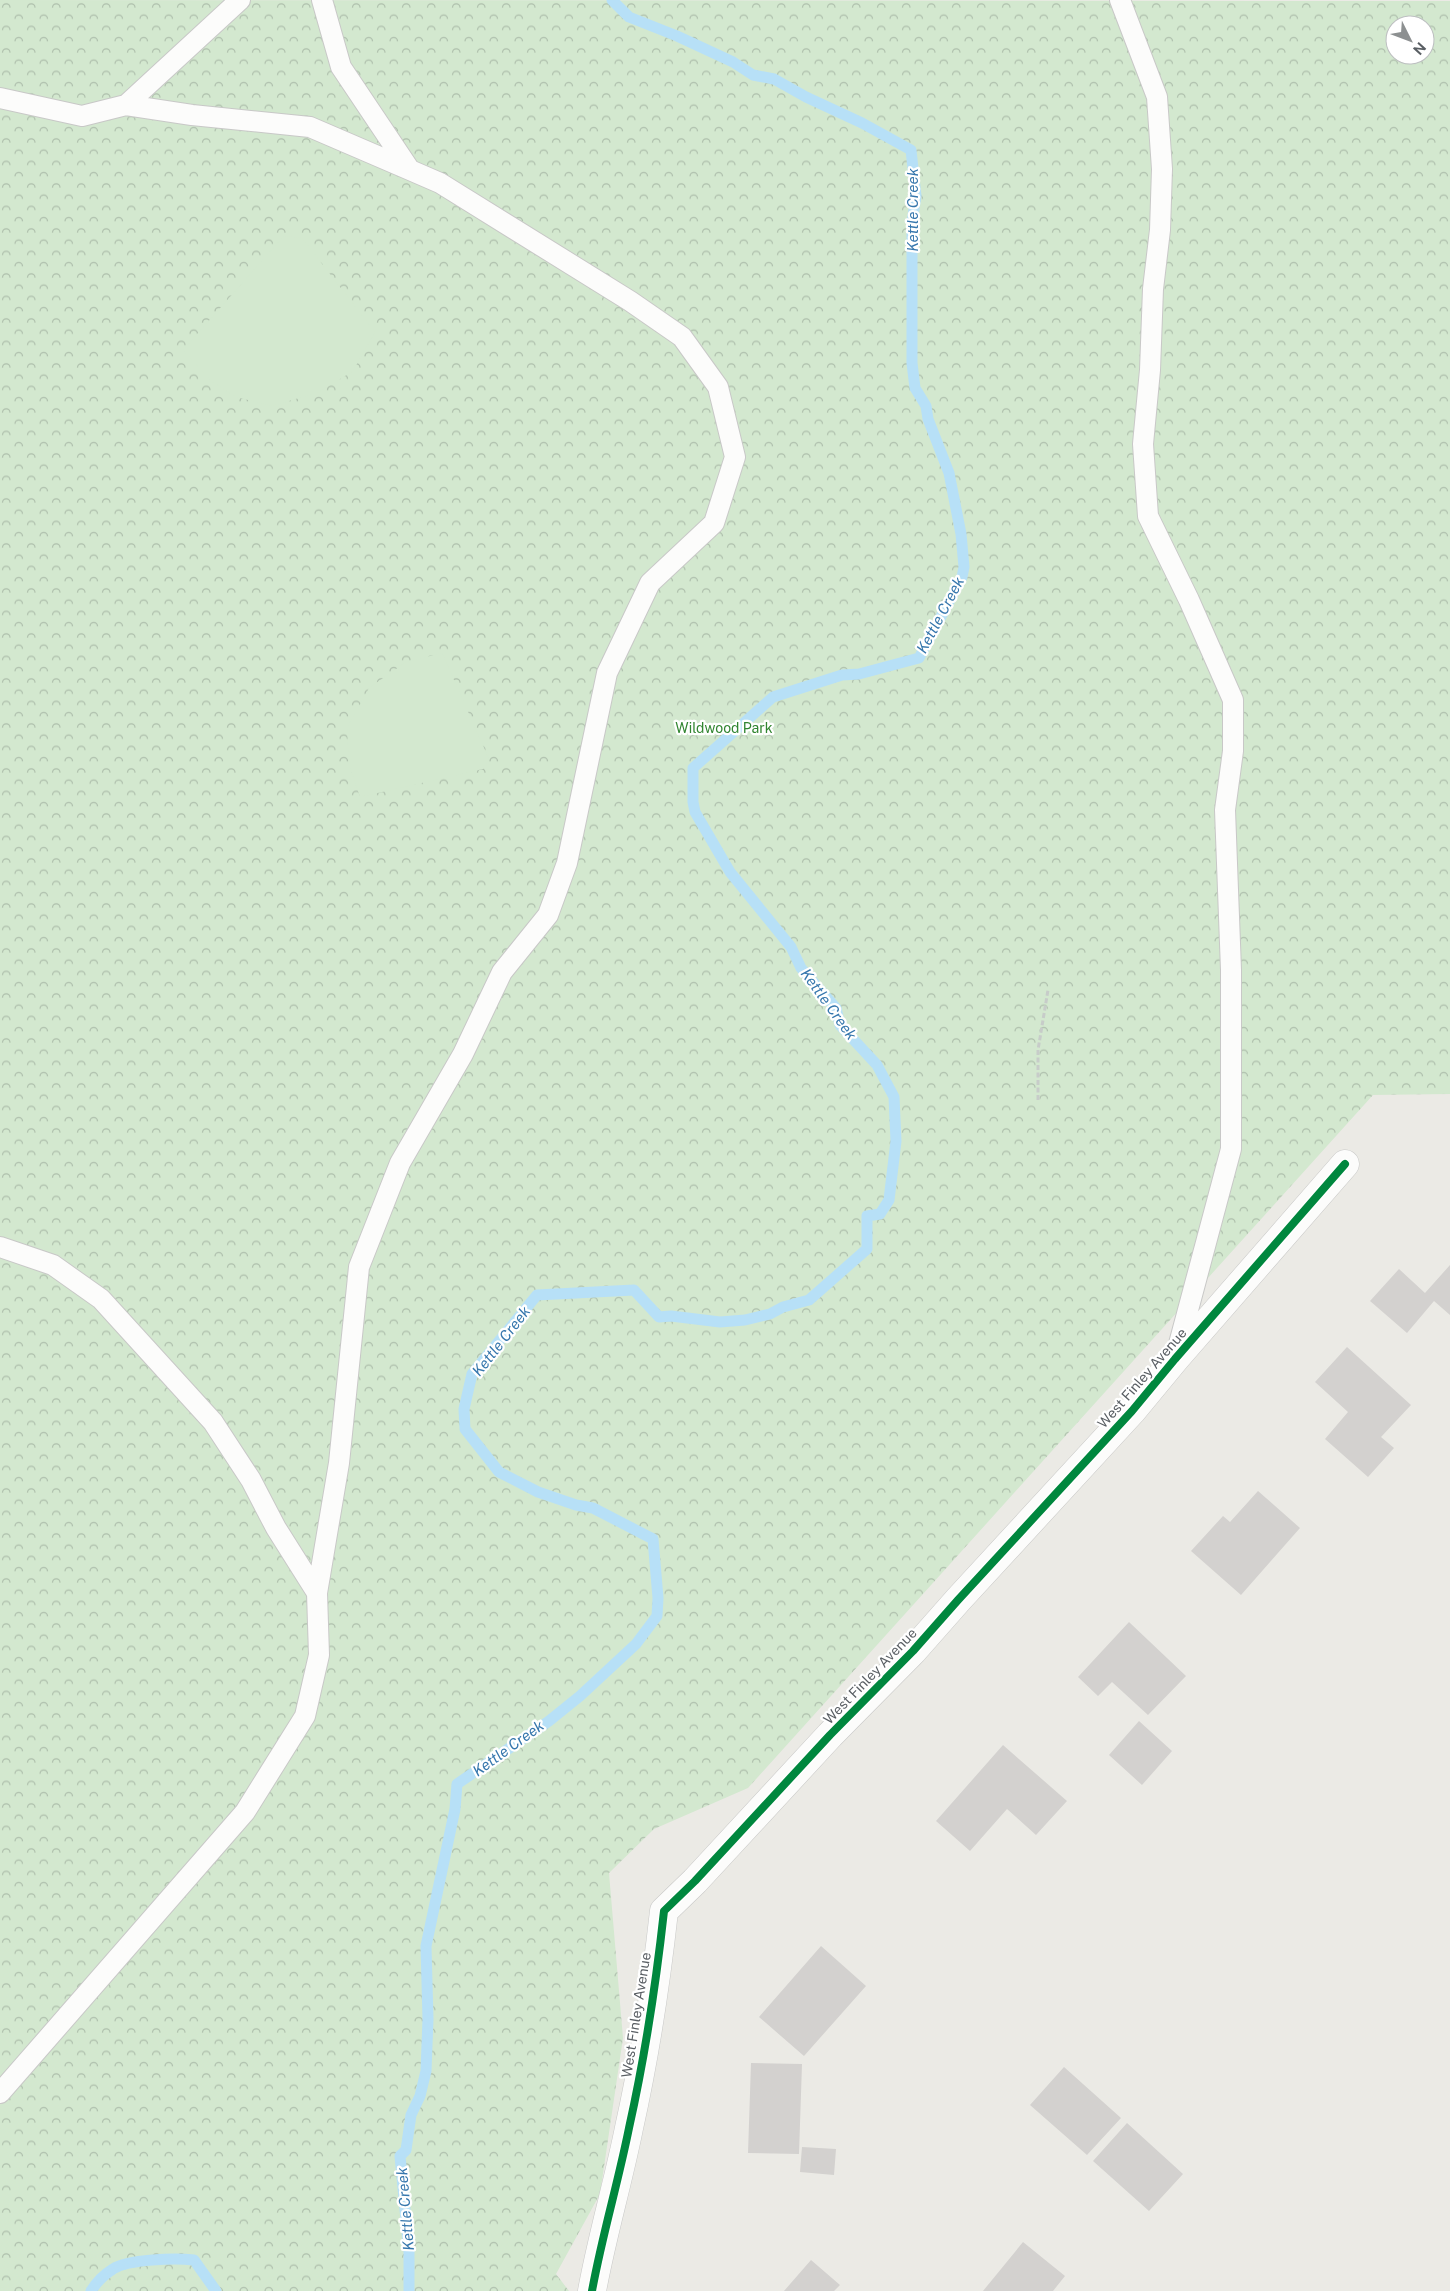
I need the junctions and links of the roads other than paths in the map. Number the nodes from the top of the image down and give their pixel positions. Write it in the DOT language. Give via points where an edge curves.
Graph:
graph roads {
  1 [pos="240,0"];
  2 [pos="322,0"];
  3 [pos="1120,0"];
  4 [pos="0,98"];
  5 [pos="126,105"];
  6 [pos="410,170"];
  7 [pos="1346,1164"];
  8 [pos="0,1247"];
  9 [pos="1175,1359"];
  10 [pos="317,1594"];
  11 [pos="0,2093"];
  12 [pos="592,2291"];
  1 -- 5 [label="lane"];
  2 -- 6 [label="lane" via="341,67"];
  3 -- 9 [label="lane" via="1157,97 1162,169 1143,444 1148,516 1233,700 1233,751 1225,810 1231,970 1231,1149"];
  4 -- 5 [label="lane" via="82,116"];
  5 -- 6 [label="lane" via="310,127"];
  6 -- 10 [label="lane" via="440,183 630,301 682,338 718,386 735,457 714,523 650,583 607,673 567,863 548,915 502,972 463,1054 400,1164 359,1267 339,1463"];
  7 -- 9 [label="street, West Finley Avenue"];
  8 -- 10 [label="lane" via="53,1265 101,1299 213,1422 251,1480"];
  9 -- 12 [label="street, West Finley Avenue" via="1132,1411 913,1651 664,1911 656,1989 630,2128"];
  10 -- 11 [label="lane" via="319,1655 305,1716 245,1812"];
}
